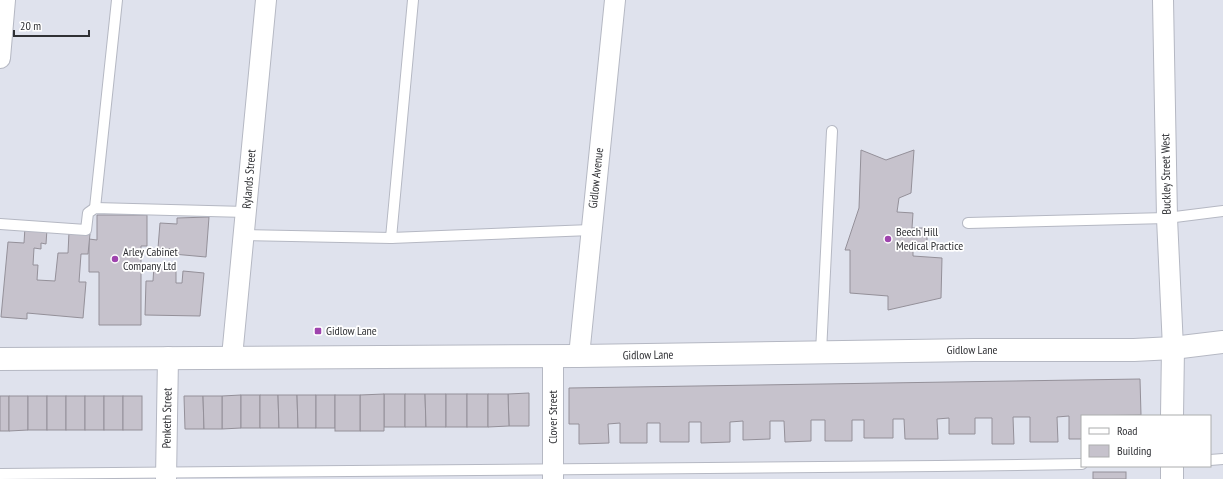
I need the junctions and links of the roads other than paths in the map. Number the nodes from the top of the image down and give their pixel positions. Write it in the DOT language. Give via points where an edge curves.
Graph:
graph roads {
  1 [pos="6,0"];
  2 [pos="117,0"];
  3 [pos="266,0"];
  4 [pos="413,0"];
  5 [pos="615,0"];
  6 [pos="1163,0"];
  7 [pos="0,58"];
  8 [pos="832,131"];
  9 [pos="95,208"];
  10 [pos="1223,210"];
  11 [pos="246,212"];
  12 [pos="1167,218"];
  13 [pos="968,223"];
  14 [pos="0,224"];
  15 [pos="591,230"];
  16 [pos="244,234"];
  17 [pos="391,238"];
  18 [pos="1223,342"];
  19 [pos="1173,348"];
  20 [pos="821,352"];
  21 [pos="553,356"];
  22 [pos="579,356"];
  23 [pos="168,357"];
  24 [pos="232,357"];
  25 [pos="0,359"];
  26 [pos="1172,415"];
  27 [pos="1223,459"];
  28 [pos="1211,460"];
  29 [pos="1081,464"];
  30 [pos="1172,467"];
  31 [pos="0,474"];
  32 [pos="553,474"];
  33 [pos="166,476"];
  34 [pos="1172,479"];
  1 -- 7 [label="street"];
  2 -- 9 [label="lane"];
  3 -- 11 [label="street, Rylands Street"];
  4 -- 17 [label="lane"];
  5 -- 15 [label="street, Gidlow Avenue"];
  6 -- 12 [label="street, Buckley Street West"];
  8 -- 20 [label="lane"];
  9 -- 11 [label="lane"];
  9 -- 14 [label="lane" via="88,214 86,230"];
  10 -- 12 [label="lane"];
  11 -- 16 [label="street, Rylands Street"];
  12 -- 13 [label="lane"];
  12 -- 19 [label="street, Buckley Street West"];
  15 -- 17 [label="lane"];
  15 -- 22 [label="street, Gidlow Avenue"];
  16 -- 17 [label="lane"];
  16 -- 24 [label="street, Rylands Street"];
  18 -- 19 [label="street, Gidlow Lane"];
  19 -- 20 [label="street, Gidlow Lane"];
  19 -- 26 [label="street"];
  20 -- 22 [label="street, Gidlow Lane"];
  21 -- 22 [label="street, Gidlow Lane"];
  21 -- 24 [label="street, Gidlow Lane"];
  21 -- 32 [label="street, Clover Street"];
  23 -- 24 [label="street, Gidlow Lane"];
  23 -- 25 [label="street, Gidlow Lane"];
  23 -- 33 [label="street, Penketh Street"];
  27 -- 28 [label="lane"];
  29 -- 32 [label="lane"];
  30 -- 34 [label="street"];
  31 -- 33 [label="lane"];
  32 -- 33 [label="lane" via="395,471"];
}
